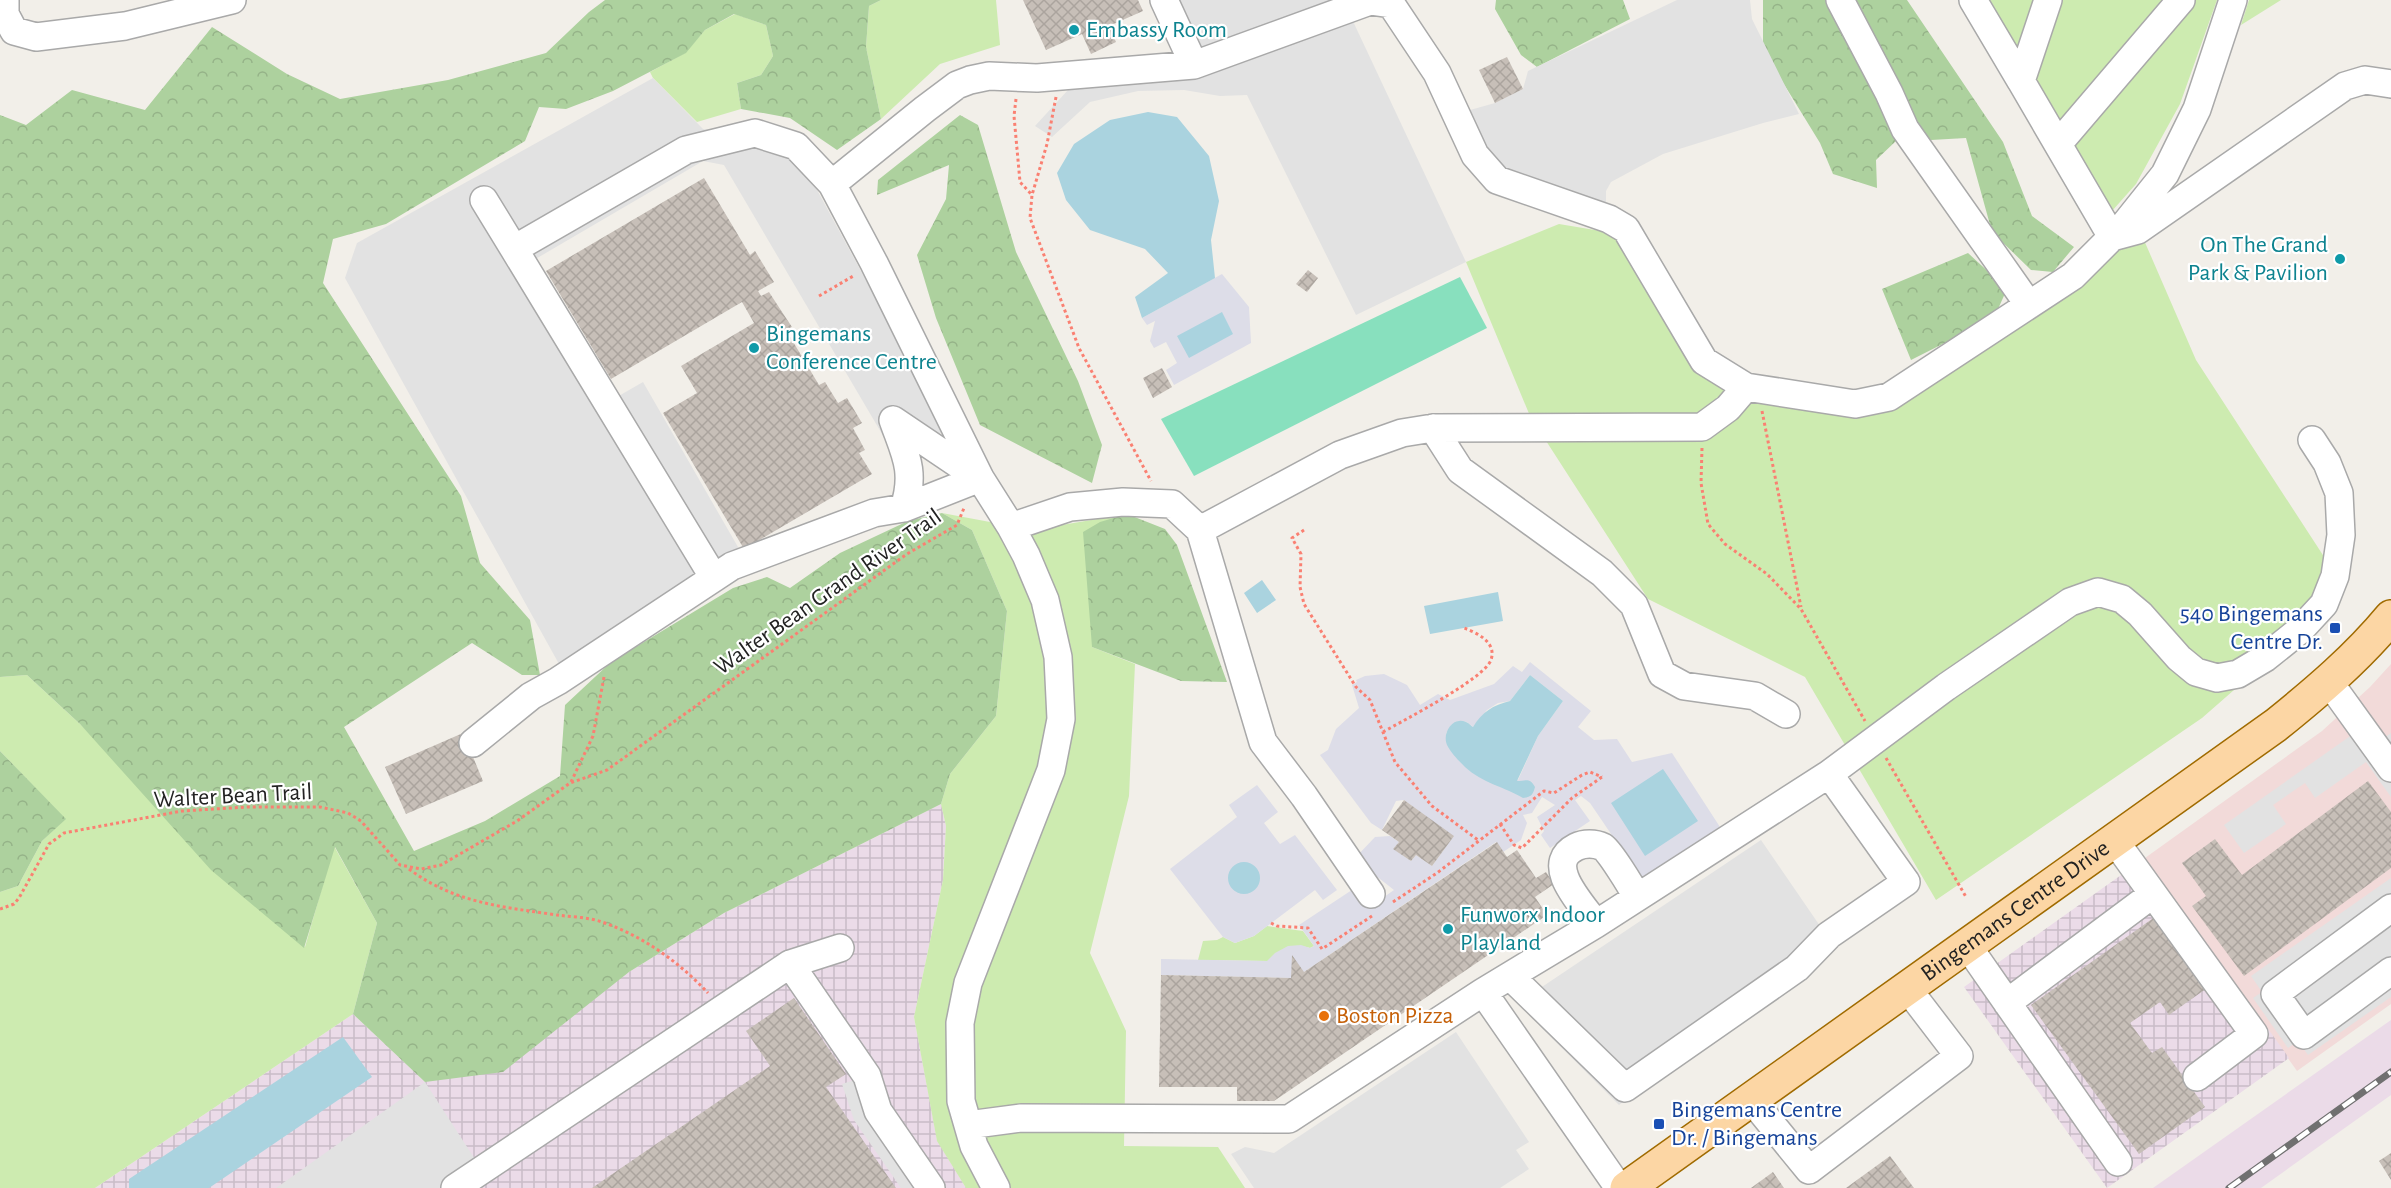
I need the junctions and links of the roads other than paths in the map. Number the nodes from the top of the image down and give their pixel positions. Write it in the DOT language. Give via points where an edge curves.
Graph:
graph roads {
  1 [pos="5,0"];
  2 [pos="232,0"];
  3 [pos="1164,0"];
  4 [pos="1840,0"];
  5 [pos="1973,0"];
  6 [pos="2048,0"];
  7 [pos="2181,0"];
  8 [pos="2233,0"];
  9 [pos="1194,65"];
  10 [pos="2021,81"];
  11 [pos="2391,84"];
  12 [pos="2058,144"];
  13 [pos="832,184"];
  14 [pos="484,200"];
  15 [pos="2112,237"];
  16 [pos="514,249"];
  17 [pos="2029,305"];
  18 [pos="1753,387"];
  19 [pos="1433,428"];
  20 [pos="2312,440"];
  21 [pos="980,478"];
  22 [pos="904,508"];
  23 [pos="1011,527"];
  24 [pos="1200,530"];
  25 [pos="714,578"];
  26 [pos="2391,617"];
  27 [pos="2329,682"];
  28 [pos="1786,714"];
  29 [pos="473,743"];
  30 [pos="2391,768"];
  31 [pos="1829,774"];
  32 [pos="2115,841"];
  33 [pos="2153,894"];
  34 [pos="1638,897"];
  35 [pos="1379,904"];
  36 [pos="2391,908"];
  37 [pos="1596,924"];
  38 [pos="1967,945"];
  39 [pos="840,948"];
  40 [pos="790,964"];
  41 [pos="2391,971"];
  42 [pos="1510,976"];
  43 [pos="1907,988"];
  44 [pos="1483,992"];
  45 [pos="2007,1003"];
  46 [pos="2197,1077"];
  47 [pos="1751,1099"];
  48 [pos="968,1125"];
  49 [pos="2118,1162"];
  50 [pos="455,1188"];
  51 [pos="932,1188"];
  52 [pos="996,1188"];
  53 [pos="1619,1188"];
  54 [pos="1627,1188"];
  1 -- 2 [label="lane" via="4,14 14,31 36,38 125,26"];
  3 -- 9 [label="lane"];
  4 -- 17 [label="lane" via="1905,129"];
  5 -- 10 [label="lane"];
  6 -- 10 [label="lane"];
  7 -- 12 [label="lane"];
  8 -- 15 [label="lane" via="2197,109 2165,174"];
  9 -- 13 [label="lane" via="1060,76 989,76 957,86"];
  9 -- 18 [label="lane" via="1371,1 1391,4 1437,73 1475,155 1497,180 1609,219 1626,229 1704,361"];
  10 -- 12 [label="lane"];
  11 -- 15 [label="lane" via="2365,80 2345,86 2138,230"];
  12 -- 15 [label="lane"];
  13 -- 16 [label="lane" via="796,146 755,133 686,150"];
  13 -- 21 [label="lane"];
  14 -- 16 [label="lane"];
  15 -- 17 [label="lane" via="2073,276"];
  16 -- 25 [label="lane"];
  17 -- 18 [label="lane" via="1889,397 1855,404"];
  18 -- 19 [label="lane" via="1702,428"];
  19 -- 24 [label="lane" via="1402,432 1340,455"];
  19 -- 28 [label="lane" via="1460,470 1602,573 1634,605 1662,674 1683,686 1755,696"];
  20 -- 31 [label="lane" via="2339,493 2341,535 2335,576 2324,604 2265,658 2238,674 2217,678 2196,672 2122,599 2098,592 2070,602 2021,634"];
  21 -- 22 [label="lane"];
  21 -- 22 [label="lane" via="893,420 910,467 911,488"];
  21 -- 23 [label="lane"];
  22 -- 25 [label="lane" via="874,513 732,566"];
  23 -- 24 [label="lane" via="1070,507 1124,502 1172,504"];
  23 -- 48 [label="lane" via="1045,600 1058,657 1061,719 1051,770 968,983 960,1023 961,1101"];
  24 -- 35 [label="lane" via="1263,742"];
  25 -- 29 [label="lane" via="531,696"];
  26 -- 27 [label="main road, Bingemans Centre Drive"];
  27 -- 30 [label="lane"];
  27 -- 32 [label="main road, Bingemans Centre Drive" via="2277,725"];
  31 -- 34 [label="lane"];
  31 -- 42 [label="lane" via="1906,882 1829,935 1797,968 1625,1088"];
  32 -- 33 [label="lane"];
  32 -- 38 [label="main road, Bingemans Centre Drive"];
  33 -- 45 [label="lane"];
  33 -- 46 [label="lane" via="2254,1034"];
  34 -- 37 [label="lane"];
  34 -- 37 [label="lane" via="1605,848 1595,844 1573,848 1564,856 1563,876"];
  36 -- 41 [label="lane" via="2275,994 2304,1035"];
  37 -- 42 [label="lane"];
  38 -- 43 [label="main road, Bingemans Centre Drive"];
  38 -- 45 [label="lane"];
  39 -- 40 [label="lane"];
  40 -- 50 [label="lane"];
  40 -- 51 [label="lane" via="867,1076 878,1111"];
  42 -- 44 [label="lane"];
  43 -- 47 [label="main road, Bingemans Centre Drive"];
  43 -- 47 [label="lane" via="1959,1056 1809,1170"];
  44 -- 48 [label="lane" via="1289,1119 1021,1118"];
  44 -- 53 [label="lane"];
  45 -- 49 [label="lane"];
  47 -- 54 [label="main road, Bingemans Centre Drive"];
  48 -- 52 [label="lane" via="974,1146"];
}
